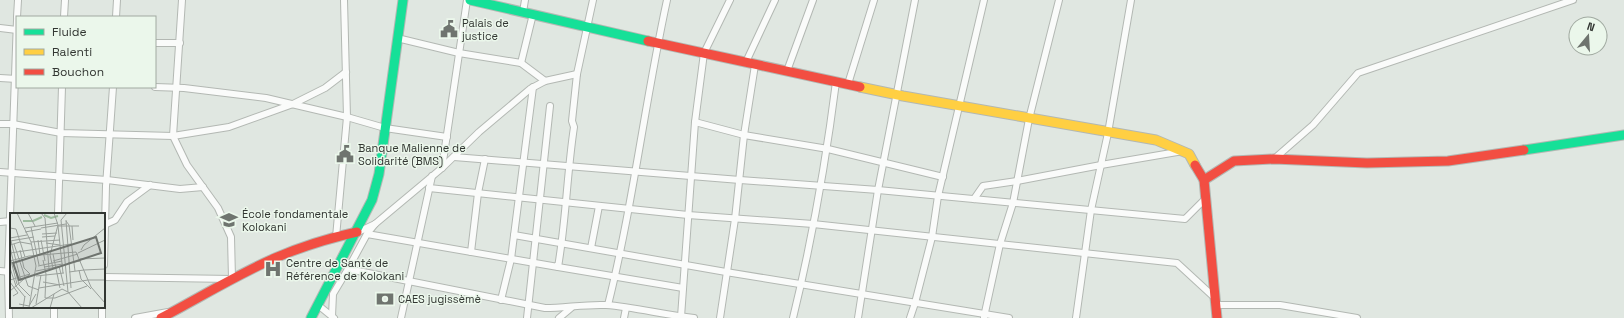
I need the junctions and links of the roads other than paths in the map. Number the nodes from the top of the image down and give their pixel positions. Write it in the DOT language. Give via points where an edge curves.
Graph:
graph roads {
  1 [pos="18,0"];
  2 [pos="65,0"];
  3 [pos="116,0"];
  4 [pos="182,0"];
  5 [pos="344,0"];
  6 [pos="403,0"];
  7 [pos="467,0"];
  8 [pos="470,0"];
  9 [pos="525,0"];
  10 [pos="593,0"];
  11 [pos="667,0"];
  12 [pos="730,0"];
  13 [pos="775,0"];
  14 [pos="813,0"];
  15 [pos="874,0"];
  16 [pos="915,0"];
  17 [pos="984,0"];
  18 [pos="1059,0"];
  19 [pos="1131,0"];
  20 [pos="1573,0"];
  21 [pos="523,12"];
  22 [pos="533,14"];
  23 [pos="17,16"];
  24 [pos="64,16"];
  25 [pos="116,16"];
  26 [pos="588,27"];
  27 [pos="0,28"];
  28 [pos="16,30"];
  29 [pos="397,38"];
  30 [pos="658,42"];
  31 [pos="156,43"];
  32 [pos="180,43"];
  33 [pos="459,53"];
  34 [pos="704,53"];
  35 [pos="521,63"];
  36 [pos="750,63"];
  37 [pos="787,71"];
  38 [pos="346,72"];
  39 [pos="577,74"];
  40 [pos="0,78"];
  41 [pos="16,78"];
  42 [pos="544,81"];
  43 [pos="836,82"];
  44 [pos="848,84"];
  45 [pos="156,87"];
  46 [pos="177,87"];
  47 [pos="533,87"];
  48 [pos="62,88"];
  49 [pos="113,88"];
  50 [pos="896,95"];
  51 [pos="293,104"];
  52 [pos="550,106"];
  53 [pos="959,106"];
  54 [pos="347,117"];
  55 [pos="1029,119"];
  56 [pos="695,122"];
  57 [pos="0,124"];
  58 [pos="13,124"];
  59 [pos="385,128"];
  60 [pos="61,133"];
  61 [pos="1108,133"];
  62 [pos="110,134"];
  63 [pos="744,135"];
  64 [pos="1624,135"];
  65 [pos="173,136"];
  66 [pos="447,136"];
  67 [pos="828,149"];
  68 [pos="1183,152"];
  69 [pos="454,156"];
  70 [pos="485,159"];
  71 [pos="1274,159"];
  72 [pos="523,163"];
  73 [pos="883,163"];
  74 [pos="1101,164"];
  75 [pos="543,165"];
  76 [pos="568,167"];
  77 [pos="442,168"];
  78 [pos="0,172"];
  79 [pos="12,172"];
  80 [pos="635,172"];
  81 [pos="690,175"];
  82 [pos="432,176"];
  83 [pos="943,176"];
  84 [pos="59,177"];
  85 [pos="107,180"];
  86 [pos="740,180"];
  87 [pos="1204,180"];
  88 [pos="1017,182"];
  89 [pos="150,185"];
  90 [pos="820,186"];
  91 [pos="203,187"];
  92 [pos="429,188"];
  93 [pos="878,190"];
  94 [pos="478,193"];
  95 [pos="938,196"];
  96 [pos="519,197"];
  97 [pos="1206,198"];
  98 [pos="539,199"];
  99 [pos="974,199"];
  100 [pos="566,202"];
  101 [pos="1012,203"];
  102 [pos="599,206"];
  103 [pos="629,209"];
  104 [pos="1092,210"];
  105 [pos="10,213"];
  106 [pos="58,213"];
  107 [pos="688,215"];
  108 [pos="735,219"];
  109 [pos="10,221"];
  110 [pos="0,222"];
  111 [pos="375,224"];
  112 [pos="813,224"];
  113 [pos="105,225"];
  114 [pos="872,230"];
  115 [pos="357,232"];
  116 [pos="367,234"];
  117 [pos="514,235"];
  118 [pos="336,236"];
  119 [pos="932,236"];
  120 [pos="534,239"];
  121 [pos="417,244"];
  122 [pos="562,244"];
  123 [pos="1000,244"];
  124 [pos="591,248"];
  125 [pos="471,252"];
  126 [pos="1086,253"];
  127 [pos="620,254"];
  128 [pos="511,259"];
  129 [pos="532,262"];
  130 [pos="685,264"];
  131 [pos="558,267"];
  132 [pos="348,269"];
  133 [pos="0,271"];
  134 [pos="10,272"];
  135 [pos="726,272"];
  136 [pos="615,276"];
  137 [pos="105,277"];
  138 [pos="232,279"];
  139 [pos="409,282"];
  140 [pos="801,284"];
  141 [pos="683,288"];
  142 [pos="862,294"];
  143 [pos="501,300"];
  144 [pos="915,302"];
  145 [pos="1215,302"];
  146 [pos="318,305"];
  147 [pos="528,305"];
  148 [pos="608,305"];
  149 [pos="572,307"];
  150 [pos="626,308"];
  151 [pos="176,310"];
  152 [pos="668,316"];
  153 [pos="984,316"];
  154 [pos="333,317"];
  155 [pos="681,317"];
  156 [pos="9,318"];
  157 [pos="135,318"];
  158 [pos="161,318"];
  159 [pos="311,318"];
  160 [pos="401,318"];
  161 [pos="527,318"];
  162 [pos="559,318"];
  163 [pos="624,318"];
  164 [pos="694,318"];
  165 [pos="720,318"];
  166 [pos="793,318"];
  167 [pos="858,318"];
  168 [pos="910,318"];
  169 [pos="1009,318"];
  170 [pos="1076,318"];
  171 [pos="1217,318"];
  172 [pos="1357,318"];
  1 -- 23 [label="street"];
  2 -- 24 [label="street"];
  3 -- 25 [label="street"];
  4 -- 32 [label="street"];
  5 -- 38 [label="street"];
  6 -- 29 [label="main road"];
  7 -- 33 [label="street"];
  8 -- 21 [label="main road"];
  9 -- 21 [label="street"];
  10 -- 26 [label="street"];
  11 -- 30 [label="street"];
  12 -- 34 [label="street"];
  13 -- 36 [label="street"];
  14 -- 37 [label="street"];
  15 -- 44 [label="street"];
  16 -- 50 [label="street"];
  17 -- 53 [label="street"];
  18 -- 55 [label="street"];
  19 -- 61 [label="street"];
  20 -- 71 [label="street" via="1358,73 1313,125"];
  21 -- 22 [label="main road"];
  22 -- 26 [label="main road"];
  22 -- 35 [label="street"];
  26 -- 30 [label="main road"];
  26 -- 39 [label="street"];
  27 -- 28 [label="street"];
  29 -- 33 [label="street"];
  29 -- 59 [label="main road"];
  30 -- 34 [label="main road"];
  30 -- 80 [label="street"];
  31 -- 32 [label="street"];
  32 -- 46 [label="street"];
  33 -- 35 [label="street"];
  33 -- 66 [label="street"];
  34 -- 36 [label="main road"];
  34 -- 56 [label="street"];
  35 -- 42 [label="street"];
  36 -- 37 [label="main road"];
  36 -- 63 [label="street"];
  37 -- 43 [label="main road"];
  38 -- 51 [label="street" via="325,88"];
  38 -- 54 [label="street"];
  39 -- 42 [label="street"];
  39 -- 76 [label="street" via="572,121 574,127"];
  40 -- 41 [label="street"];
  41 -- 58 [label="street"];
  42 -- 47 [label="street"];
  43 -- 44 [label="main road"];
  43 -- 67 [label="street"];
  44 -- 50 [label="main road"];
  45 -- 46 [label="street"];
  46 -- 51 [label="street" via="266,98"];
  46 -- 65 [label="street"];
  47 -- 69 [label="street"];
  47 -- 72 [label="street"];
  48 -- 60 [label="street"];
  49 -- 62 [label="street"];
  50 -- 53 [label="main road"];
  50 -- 73 [label="street"];
  51 -- 54 [label="street"];
  51 -- 65 [label="street" via="229,127"];
  52 -- 75 [label="street"];
  53 -- 55 [label="main road"];
  53 -- 83 [label="street"];
  54 -- 59 [label="street"];
  54 -- 118 [label="street"];
  55 -- 61 [label="main road"];
  55 -- 88 [label="street"];
  56 -- 63 [label="street"];
  56 -- 81 [label="street"];
  57 -- 58 [label="street"];
  58 -- 60 [label="street"];
  58 -- 79 [label="street"];
  59 -- 66 [label="street"];
  59 -- 115 [label="main road" via="379,174 372,200"];
  60 -- 62 [label="street"];
  60 -- 84 [label="street"];
  61 -- 68 [label="main road" via="1156,140"];
  61 -- 74 [label="street"];
  62 -- 65 [label="street"];
  62 -- 85 [label="street"];
  63 -- 67 [label="street"];
  63 -- 86 [label="street"];
  64 -- 71 [label="main road" via="1448,162 1367,163"];
  65 -- 91 [label="street" via="187,165"];
  66 -- 77 [label="street"];
  67 -- 73 [label="street"];
  67 -- 90 [label="street"];
  68 -- 74 [label="street"];
  68 -- 87 [label="main road" via="1189,154"];
  69 -- 70 [label="street"];
  69 -- 77 [label="street"];
  70 -- 72 [label="street"];
  70 -- 94 [label="street"];
  71 -- 87 [label="main road" via="1234,161"];
  72 -- 75 [label="street"];
  72 -- 96 [label="street"];
  73 -- 83 [label="street"];
  73 -- 93 [label="street"];
  74 -- 88 [label="street"];
  74 -- 104 [label="street"];
  75 -- 76 [label="street"];
  75 -- 98 [label="street"];
  76 -- 80 [label="street"];
  76 -- 100 [label="street"];
  77 -- 82 [label="street"];
  78 -- 79 [label="street"];
  79 -- 84 [label="street"];
  79 -- 105 [label="street"];
  80 -- 81 [label="street"];
  80 -- 103 [label="street"];
  81 -- 86 [label="street"];
  81 -- 107 [label="street"];
  82 -- 92 [label="street"];
  82 -- 111 [label="street"];
  83 -- 95 [label="street"];
  84 -- 85 [label="street"];
  84 -- 106 [label="street"];
  85 -- 89 [label="street"];
  85 -- 113 [label="street"];
  86 -- 90 [label="street"];
  86 -- 108 [label="street"];
  87 -- 97 [label="main road"];
  88 -- 99 [label="street" via="984,186"];
  88 -- 101 [label="street"];
  89 -- 91 [label="street" via="180,189"];
  89 -- 113 [label="street" via="127,202 115,220"];
  90 -- 93 [label="street"];
  90 -- 112 [label="street"];
  91 -- 138 [label="street" via="218,208 231,237"];
  92 -- 94 [label="street"];
  92 -- 121 [label="street"];
  93 -- 95 [label="street"];
  93 -- 114 [label="street"];
  94 -- 96 [label="street"];
  94 -- 125 [label="street"];
  95 -- 99 [label="street"];
  95 -- 119 [label="street"];
  96 -- 98 [label="street"];
  96 -- 117 [label="street"];
  97 -- 104 [label="street" via="1185,219"];
  97 -- 145 [label="main road"];
  98 -- 100 [label="street"];
  98 -- 120 [label="street"];
  99 -- 101 [label="street"];
  100 -- 102 [label="street"];
  100 -- 122 [label="street"];
  101 -- 104 [label="street"];
  101 -- 123 [label="street"];
  102 -- 103 [label="street"];
  102 -- 124 [label="street"];
  103 -- 107 [label="street"];
  103 -- 127 [label="street"];
  104 -- 126 [label="street"];
  107 -- 108 [label="street"];
  107 -- 130 [label="street"];
  108 -- 112 [label="street"];
  108 -- 135 [label="street"];
  109 -- 110 [label="street"];
  109 -- 134 [label="street"];
  111 -- 115 [label="street"];
  111 -- 116 [label="street"];
  112 -- 114 [label="street"];
  112 -- 140 [label="street"];
  114 -- 119 [label="street"];
  114 -- 142 [label="street"];
  115 -- 118 [label="main road"];
  115 -- 146 [label="main road"];
  116 -- 121 [label="street"];
  116 -- 132 [label="street"];
  117 -- 120 [label="street"];
  117 -- 128 [label="street"];
  118 -- 138 [label="main road" via="275,258"];
  119 -- 123 [label="street"];
  119 -- 144 [label="street"];
  120 -- 122 [label="street"];
  120 -- 129 [label="street"];
  121 -- 125 [label="street"];
  121 -- 139 [label="street"];
  122 -- 124 [label="street"];
  122 -- 131 [label="street"];
  123 -- 126 [label="street"];
  123 -- 153 [label="street"];
  124 -- 127 [label="street"];
  125 -- 128 [label="street"];
  126 -- 145 [label="street" via="1177,263"];
  126 -- 170 [label="street"];
  127 -- 130 [label="street"];
  127 -- 136 [label="street"];
  128 -- 129 [label="street"];
  128 -- 143 [label="street"];
  129 -- 131 [label="street"];
  129 -- 147 [label="street"];
  130 -- 135 [label="street"];
  130 -- 141 [label="street"];
  131 -- 136 [label="street"];
  132 -- 139 [label="street"];
  132 -- 154 [label="street" via="333,294"];
  133 -- 134 [label="street"];
  134 -- 156 [label="street"];
  135 -- 140 [label="street"];
  135 -- 165 [label="street"];
  136 -- 141 [label="street"];
  136 -- 148 [label="street"];
  137 -- 138 [label="street"];
  138 -- 151 [label="main road"];
  139 -- 143 [label="street"];
  139 -- 160 [label="street"];
  140 -- 142 [label="street"];
  140 -- 166 [label="street"];
  141 -- 155 [label="street"];
  142 -- 144 [label="street"];
  142 -- 167 [label="street"];
  143 -- 147 [label="street"];
  144 -- 153 [label="street"];
  144 -- 168 [label="street"];
  145 -- 171 [label="main road"];
  145 -- 172 [label="street" via="1280,305"];
  146 -- 154 [label="street"];
  146 -- 159 [label="main road"];
  147 -- 149 [label="street" via="545,308"];
  147 -- 161 [label="street"];
  148 -- 149 [label="street"];
  148 -- 150 [label="street"];
  149 -- 162 [label="street"];
  150 -- 152 [label="street"];
  150 -- 163 [label="street"];
  151 -- 157 [label="street"];
  151 -- 158 [label="main road"];
  152 -- 155 [label="street"];
  153 -- 169 [label="street"];
  155 -- 164 [label="street"];
}
